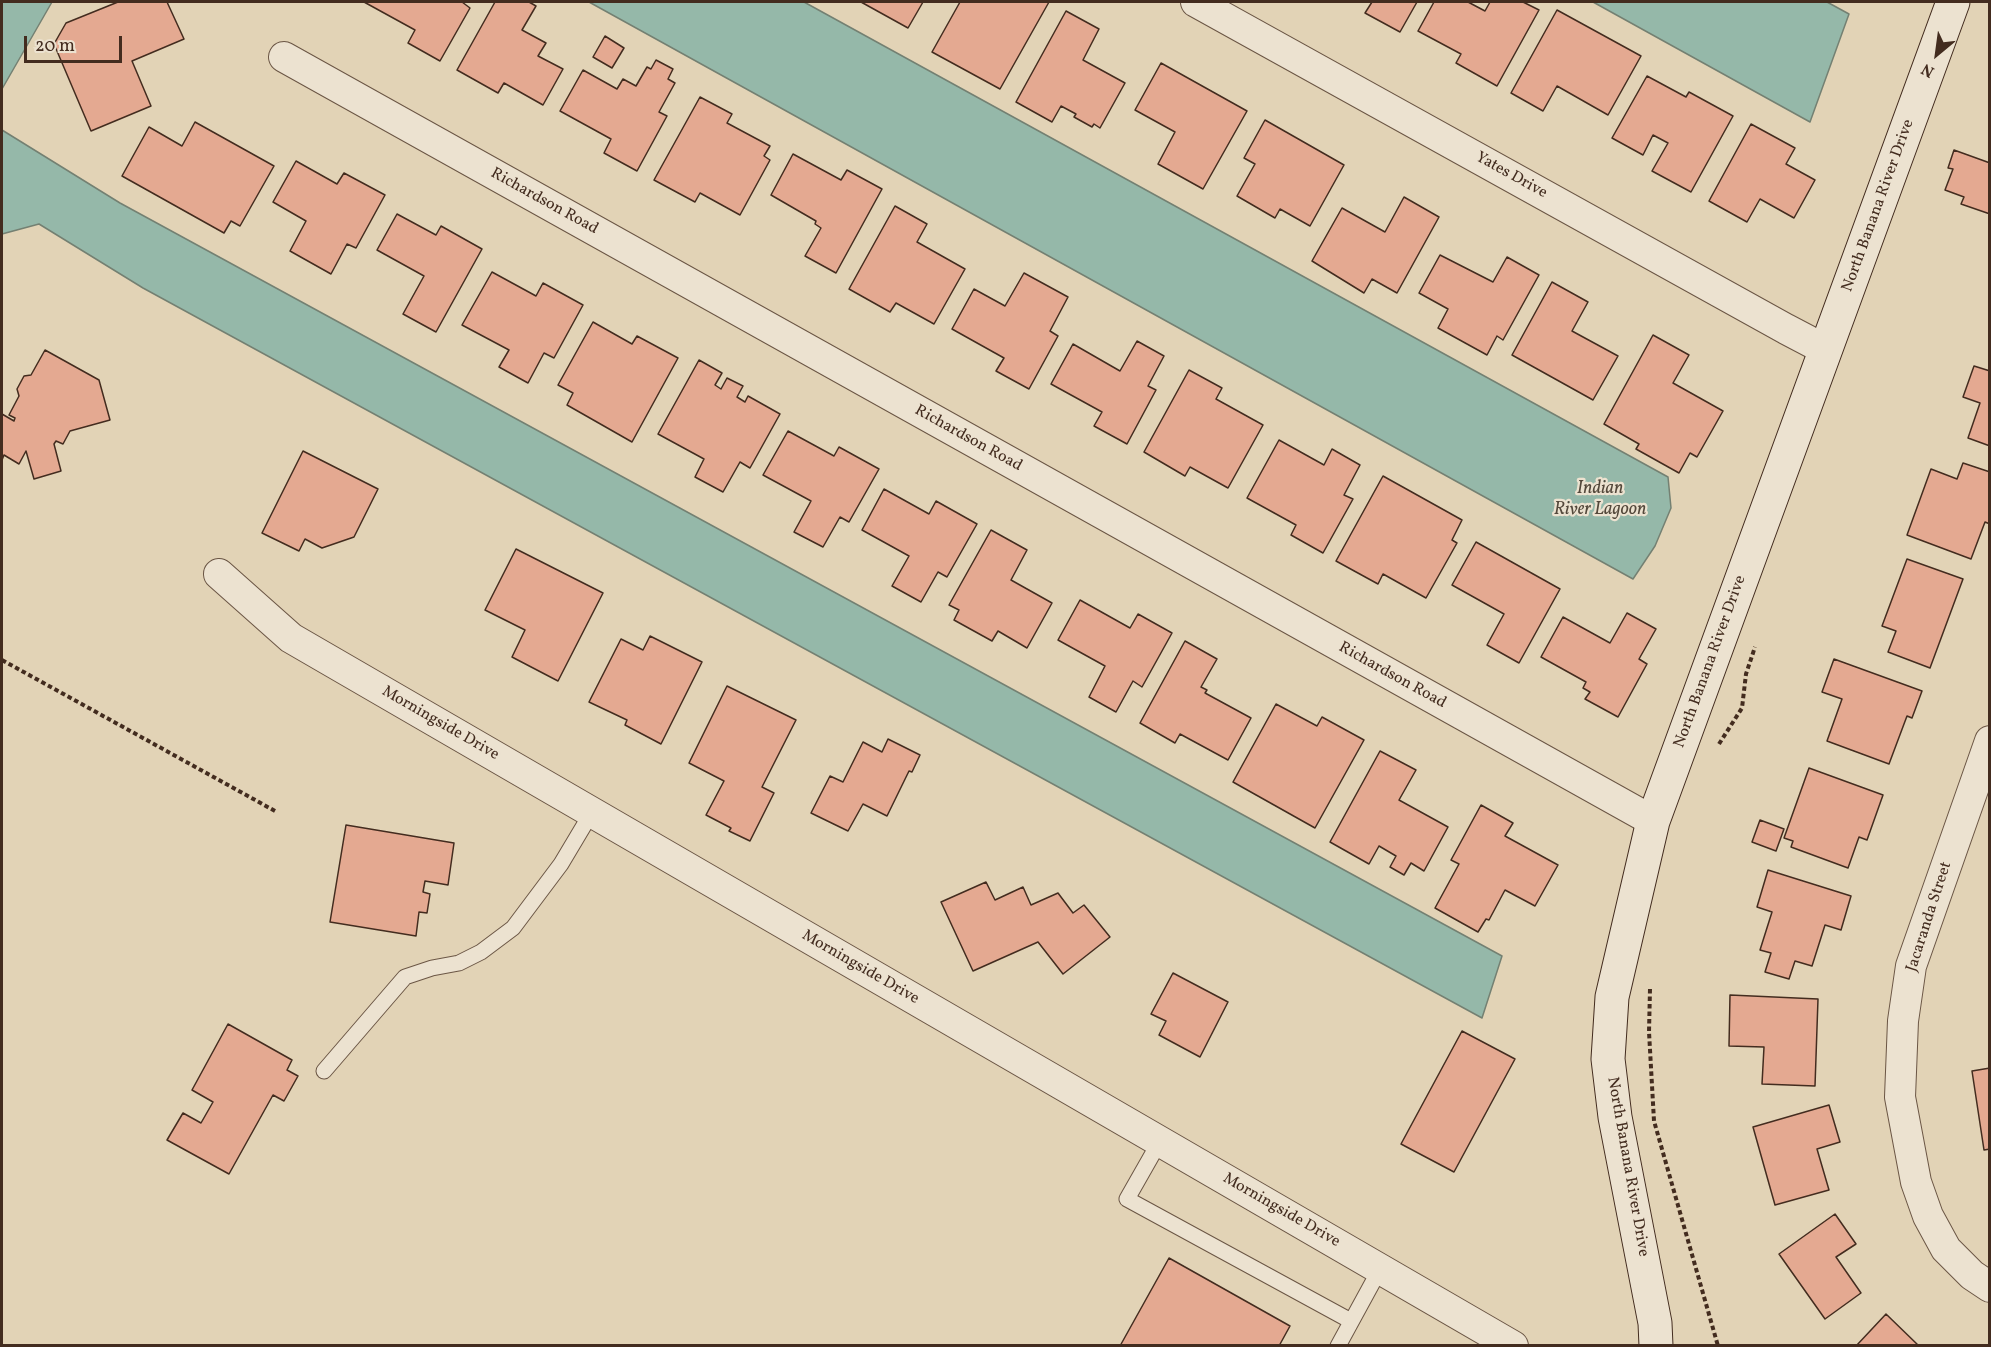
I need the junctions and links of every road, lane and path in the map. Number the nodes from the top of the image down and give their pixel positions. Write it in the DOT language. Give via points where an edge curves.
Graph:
graph roads {
  1 [pos="1196,2"];
  2 [pos="1953,2"];
  3 [pos="284,57"];
  4 [pos="1826,350"];
  5 [pos="219,574"];
  6 [pos="1758,640"];
  7 [pos="2,660"];
  8 [pos="1989,741"];
  9 [pos="1718,745"];
  10 [pos="275,811"];
  11 [pos="592,812"];
  12 [pos="1653,821"];
  13 [pos="1650,986"];
  14 [pos="324,1071"];
  15 [pos="1160,1141"];
  16 [pos="1380,1269"];
  17 [pos="1989,1287"];
  18 [pos="1351,1321"];
  19 [pos="1339,1345"];
  20 [pos="1513,1346"];
  21 [pos="1656,1346"];
  22 [pos="1718,1346"];
  1 -- 4 [label="street, Yates Drive"];
  2 -- 4 [label="street, North Banana River Drive"];
  3 -- 12 [label="street, Richardson Road"];
  4 -- 12 [label="street, North Banana River Drive"];
  5 -- 11 [label="street, Morningside Drive" via="291,638"];
  6 -- 9 [label="path" via="1746,674 1742,708"];
  7 -- 10 [label="path"];
  8 -- 17 [label="street, Jacaranda Street" via="1911,966 1900,1097 1916,1182 1928,1216 1946,1248"];
  11 -- 14 [label="lane" via="561,864 513,928 459,963 405,977"];
  11 -- 15 [label="street, Morningside Drive"];
  12 -- 21 [label="street, North Banana River Drive" via="1612,997 1608,1059"];
  13 -- 22 [label="path" via="1654,1122"];
  15 -- 16 [label="street, Morningside Drive"];
  15 -- 18 [label="lane" via="1127,1199"];
  16 -- 18 [label="lane"];
  16 -- 20 [label="street, Morningside Drive"];
  18 -- 19 [label="lane"];
}
